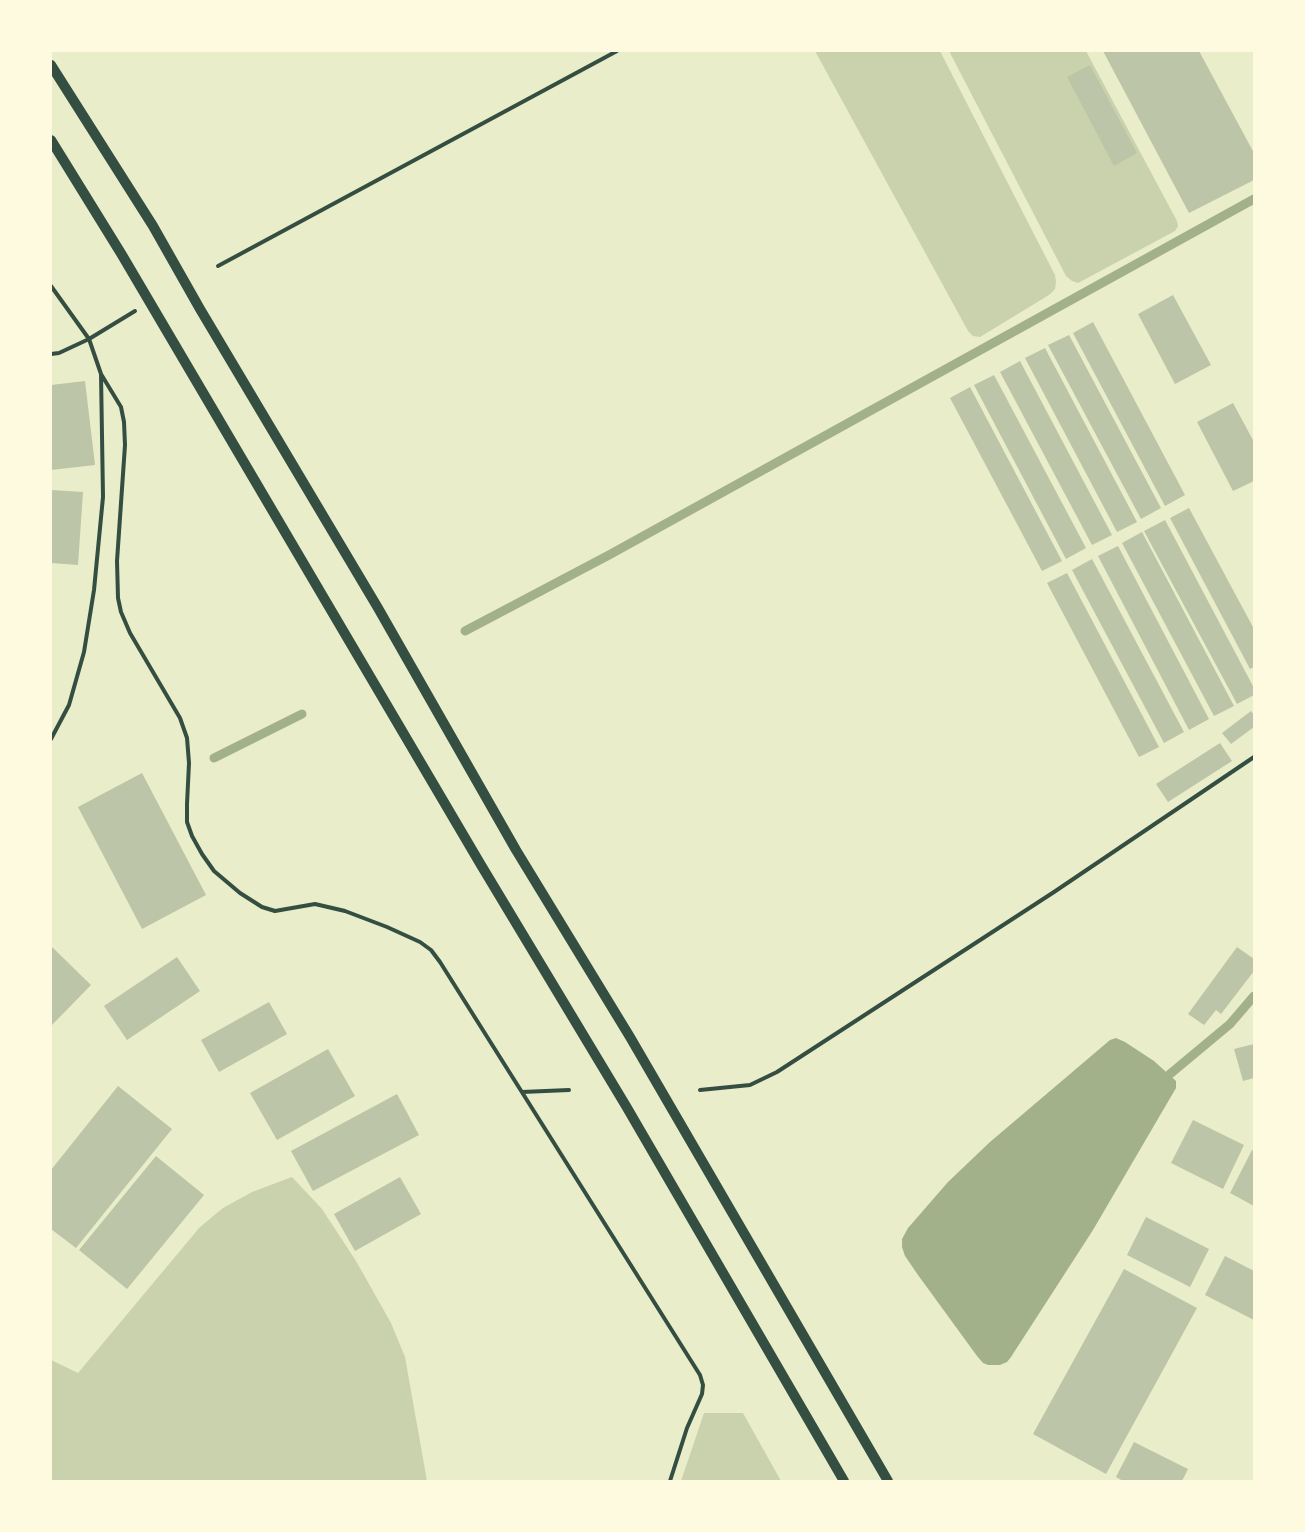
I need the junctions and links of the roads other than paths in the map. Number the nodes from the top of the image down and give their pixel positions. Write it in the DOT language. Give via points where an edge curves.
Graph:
graph roads {
  1 [pos="617,51"];
  2 [pos="51,65"];
  3 [pos="51,140"];
  4 [pos="218,266"];
  5 [pos="51,286"];
  6 [pos="135,310"];
  7 [pos="89,339"];
  8 [pos="51,354"];
  9 [pos="101,374"];
  10 [pos="51,739"];
  11 [pos="1254,757"];
  12 [pos="569,1090"];
  13 [pos="700,1090"];
  14 [pos="522,1092"];
  15 [pos="670,1481"];
  16 [pos="844,1481"];
  17 [pos="888,1481"];
  1 -- 4 [label="lane"];
  2 -- 17 [label="main road" via="153,226"];
  3 -- 16 [label="main road" via="626,1106"];
  5 -- 7 [label="lane"];
  6 -- 7 [label="lane"];
  7 -- 8 [label="lane"];
  7 -- 9 [label="lane"];
  9 -- 10 [label="lane" via="103,497 94,590 77,678 69,705"];
  9 -- 14 [label="lane" via="121,407 124,422 118,598 130,633 180,718 187,738 188,822 202,854 214,870 240,893 262,907 274,911 315,904 328,906 387,927 431,950"];
  11 -- 13 [label="lane" via="777,1072 750,1085"];
  12 -- 14 [label="lane"];
  14 -- 15 [label="lane" via="704,1385"];
}
